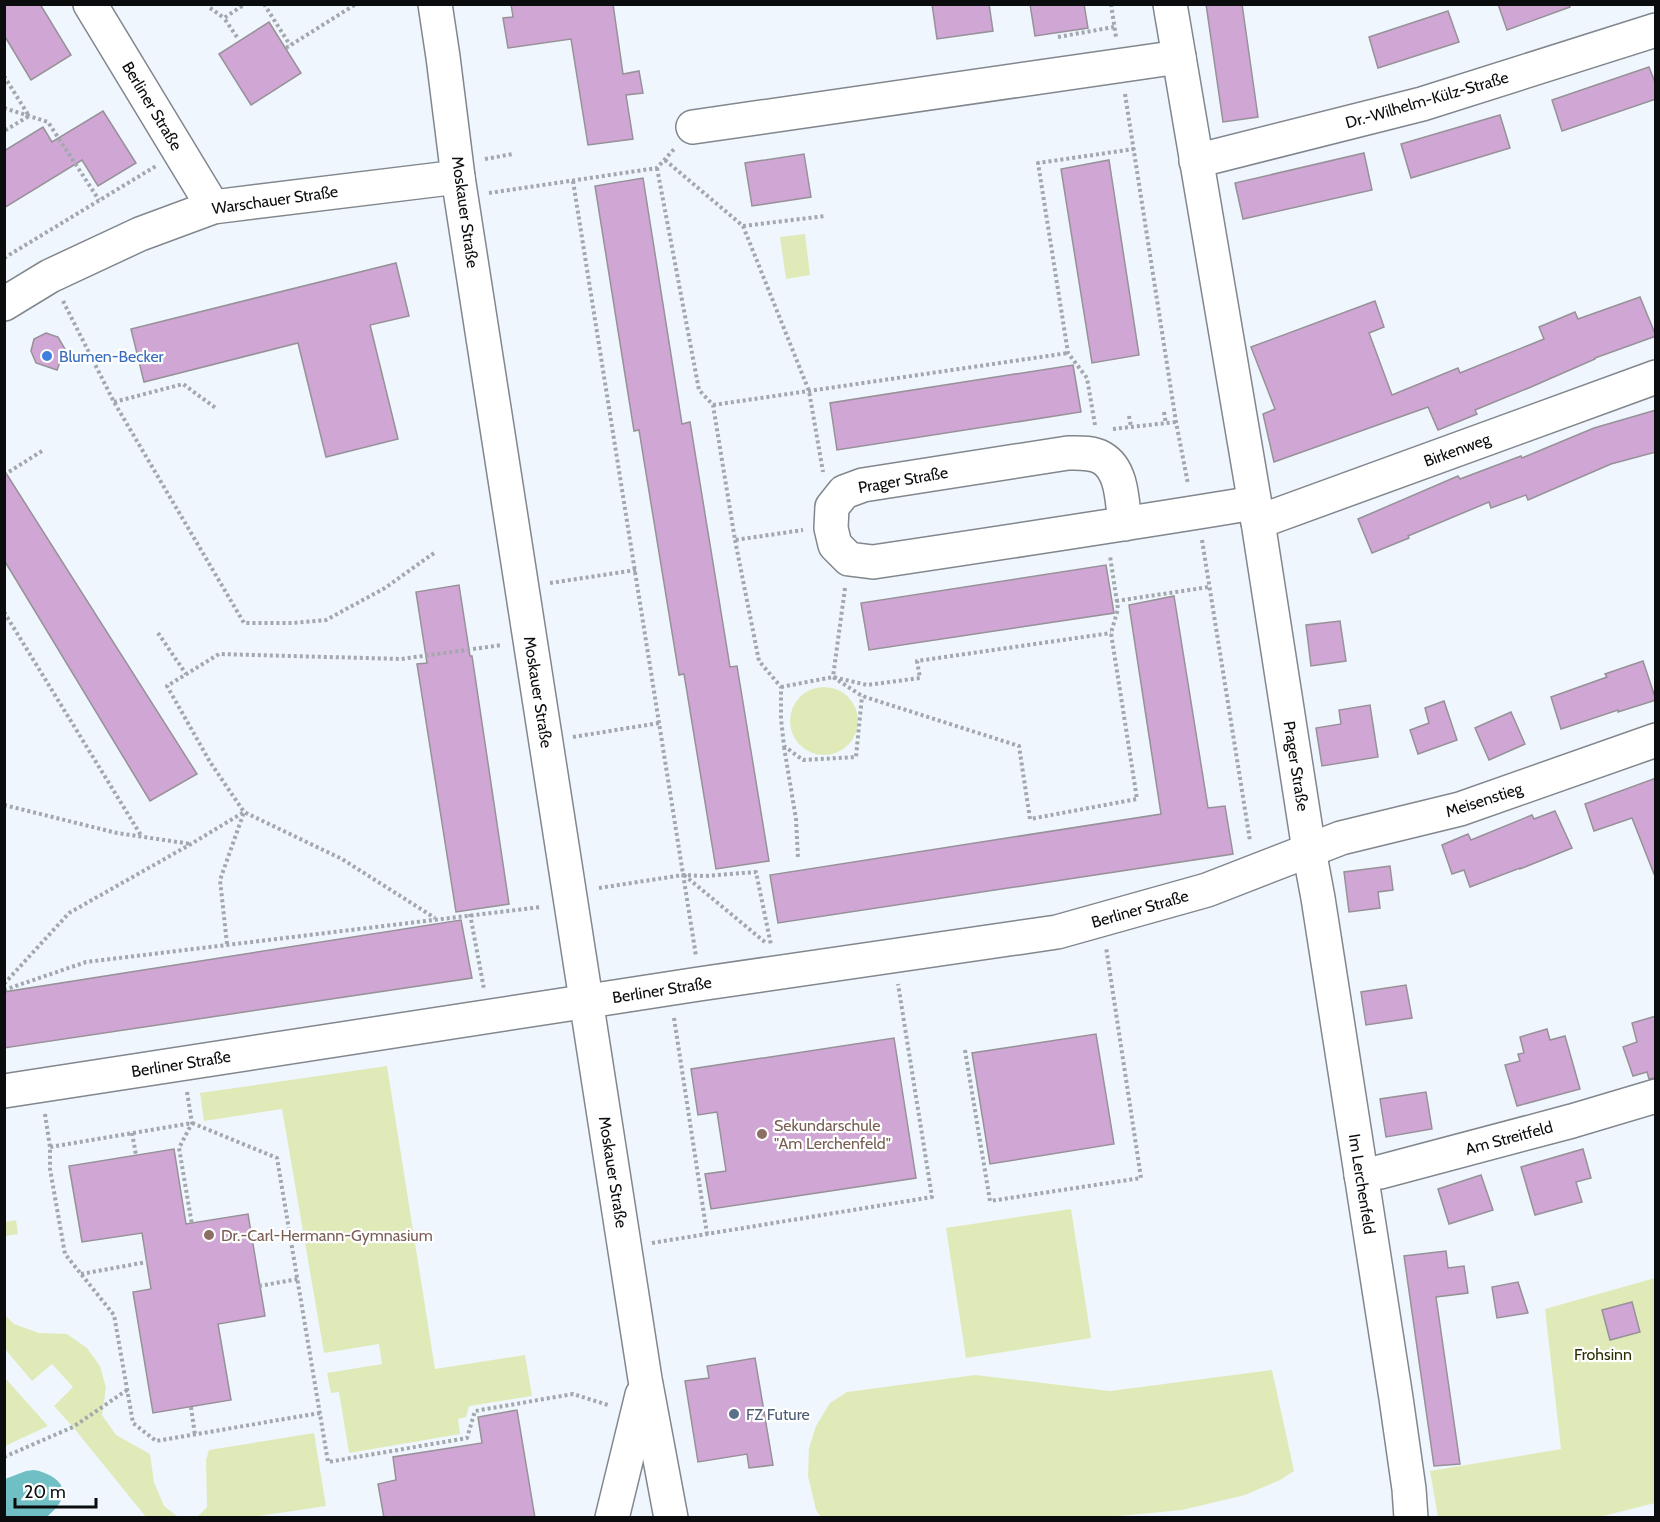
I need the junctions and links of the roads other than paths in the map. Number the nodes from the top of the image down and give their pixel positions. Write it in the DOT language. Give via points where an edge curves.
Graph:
graph roads {
  1 [pos="90,4"];
  2 [pos="435,4"];
  3 [pos="1170,4"];
  4 [pos="1656,30"];
  5 [pos="1179,57"];
  6 [pos="693,127"];
  7 [pos="1197,161"];
  8 [pos="460,187"];
  9 [pos="213,207"];
  10 [pos="4,304"];
  11 [pos="1656,378"];
  12 [pos="1256,513"];
  13 [pos="1117,535"];
  14 [pos="1656,740"];
  15 [pos="1309,850"];
  16 [pos="585,1001"];
  17 [pos="4,1091"];
  18 [pos="1656,1096"];
  19 [pos="1361,1175"];
  20 [pos="645,1379"];
  21 [pos="612,1518"];
  22 [pos="671,1518"];
  23 [pos="1412,1518"];
  1 -- 9 [label="street, Berliner Straße"];
  2 -- 8 [label="street, Moskauer Straße"];
  3 -- 5 [label="street, Prager Straße"];
  4 -- 7 [label="street, Dr.-Wilhelm-Külz-Straße" via="1422,104"];
  5 -- 6 [label="street"];
  5 -- 7 [label="street, Prager Straße"];
  7 -- 12 [label="street, Prager Straße"];
  8 -- 9 [label="street, Warschauer Straße"];
  8 -- 16 [label="street, Moskauer Straße"];
  9 -- 10 [label="street, Warschauer Straße" via="140,234 50,276"];
  11 -- 12 [label="street, Birkenweg"];
  12 -- 13 [label="street, Prager Straße" via="1197,513"];
  12 -- 15 [label="street, Prager Straße"];
  13 -- 13 [label="street, Prager Straße" via="873,562 849,559 835,545 832,507 844,492 863,485 1087,453 1102,458 1115,471 1120,490"];
  14 -- 15 [label="street, Meisenstieg" via="1460,809 1341,838"];
  15 -- 16 [label="street, Berliner Straße" via="1207,890 1057,932"];
  15 -- 19 [label="street, Im Lerchenfeld"];
  16 -- 17 [label="street, Berliner Straße"];
  16 -- 20 [label="street, Moskauer Straße"];
  18 -- 19 [label="street, Am Streitfeld"];
  19 -- 23 [label="street, Im Lerchenfeld"];
  20 -- 21 [label="street, Moskauer Straße"];
  20 -- 22 [label="street, Moskauer Straße"];
}
